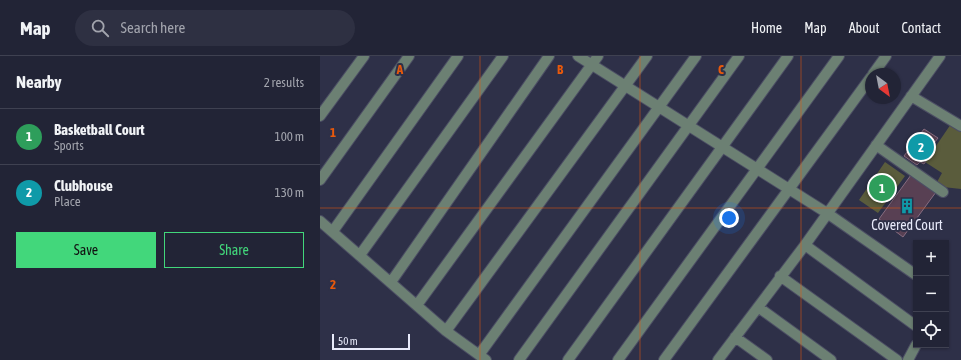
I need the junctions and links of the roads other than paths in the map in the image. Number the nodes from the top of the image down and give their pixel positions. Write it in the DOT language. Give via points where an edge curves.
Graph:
graph roads {
  1 [pos="364,56"];
  2 [pos="409,56"];
  3 [pos="458,56"];
  4 [pos="503,56"];
  5 [pos="550,56"];
  6 [pos="578,56"];
  7 [pos="598,56"];
  8 [pos="647,56"];
  9 [pos="696,56"];
  10 [pos="739,56"];
  11 [pos="788,56"];
  12 [pos="839,56"];
  13 [pos="886,56"];
  14 [pos="940,56"];
  15 [pos="591,65"];
  16 [pos="877,68"];
  17 [pos="865,85"];
  18 [pos="625,86"];
  19 [pos="911,96"];
  20 [pos="659,108"];
  21 [pos="320,116"];
  22 [pos="688,126"];
  23 [pos="961,126"];
  24 [pos="876,145"];
  25 [pos="722,147"];
  26 [pos="756,169"];
  27 [pos="320,180"];
  28 [pos="789,190"];
  29 [pos="943,192"];
  30 [pos="827,213"];
  31 [pos="320,221"];
  32 [pos="333,231"];
  33 [pos="804,245"];
  34 [pos="360,255"];
  35 [pos="913,273"];
  36 [pos="780,276"];
  37 [pos="390,282"];
  38 [pos="417,305"];
  39 [pos="758,307"];
  40 [pos="913,324"];
  41 [pos="446,331"];
  42 [pos="736,337"];
  43 [pos="914,348"];
  44 [pos="482,358"];
  45 [pos="519,360"];
  46 [pos="568,360"];
  47 [pos="618,360"];
  48 [pos="664,360"];
  49 [pos="718,360"];
  50 [pos="767,360"];
  51 [pos="831,360"];
  52 [pos="897,360"];
  53 [pos="908,360"];
  1 -- 21 [label="street"];
  2 -- 27 [label="street"];
  3 -- 32 [label="street"];
  4 -- 34 [label="street"];
  5 -- 37 [label="street"];
  6 -- 15 [label="street"];
  7 -- 15 [label="street"];
  8 -- 18 [label="street"];
  9 -- 20 [label="street"];
  10 -- 22 [label="street"];
  11 -- 25 [label="street"];
  12 -- 26 [label="street"];
  13 -- 16 [label="street"];
  14 -- 19 [label="street"];
  15 -- 18 [label="street"];
  15 -- 38 [label="street"];
  17 -- 28 [label="street"];
  18 -- 20 [label="street"];
  18 -- 41 [label="street"];
  19 -- 23 [label="street"];
  19 -- 24 [label="street"];
  20 -- 22 [label="street"];
  20 -- 44 [label="street"];
  22 -- 25 [label="street"];
  22 -- 45 [label="street"];
  24 -- 29 [label="street"];
  24 -- 30 [label="street"];
  25 -- 26 [label="street"];
  25 -- 46 [label="street"];
  26 -- 28 [label="street"];
  26 -- 47 [label="street"];
  28 -- 30 [label="street"];
  28 -- 48 [label="street"];
  30 -- 33 [label="street"];
  30 -- 35 [label="street"];
  31 -- 32 [label="street"];
  32 -- 34 [label="street"];
  33 -- 36 [label="street"];
  33 -- 40 [label="street"];
  34 -- 37 [label="street"];
  36 -- 39 [label="street"];
  36 -- 52 [label="street"];
  37 -- 38 [label="street"];
  38 -- 41 [label="street"];
  39 -- 42 [label="street"];
  39 -- 51 [label="street"];
  41 -- 44 [label="street"];
  42 -- 49 [label="street"];
  42 -- 50 [label="street"];
  43 -- 53 [label="street"];
}
